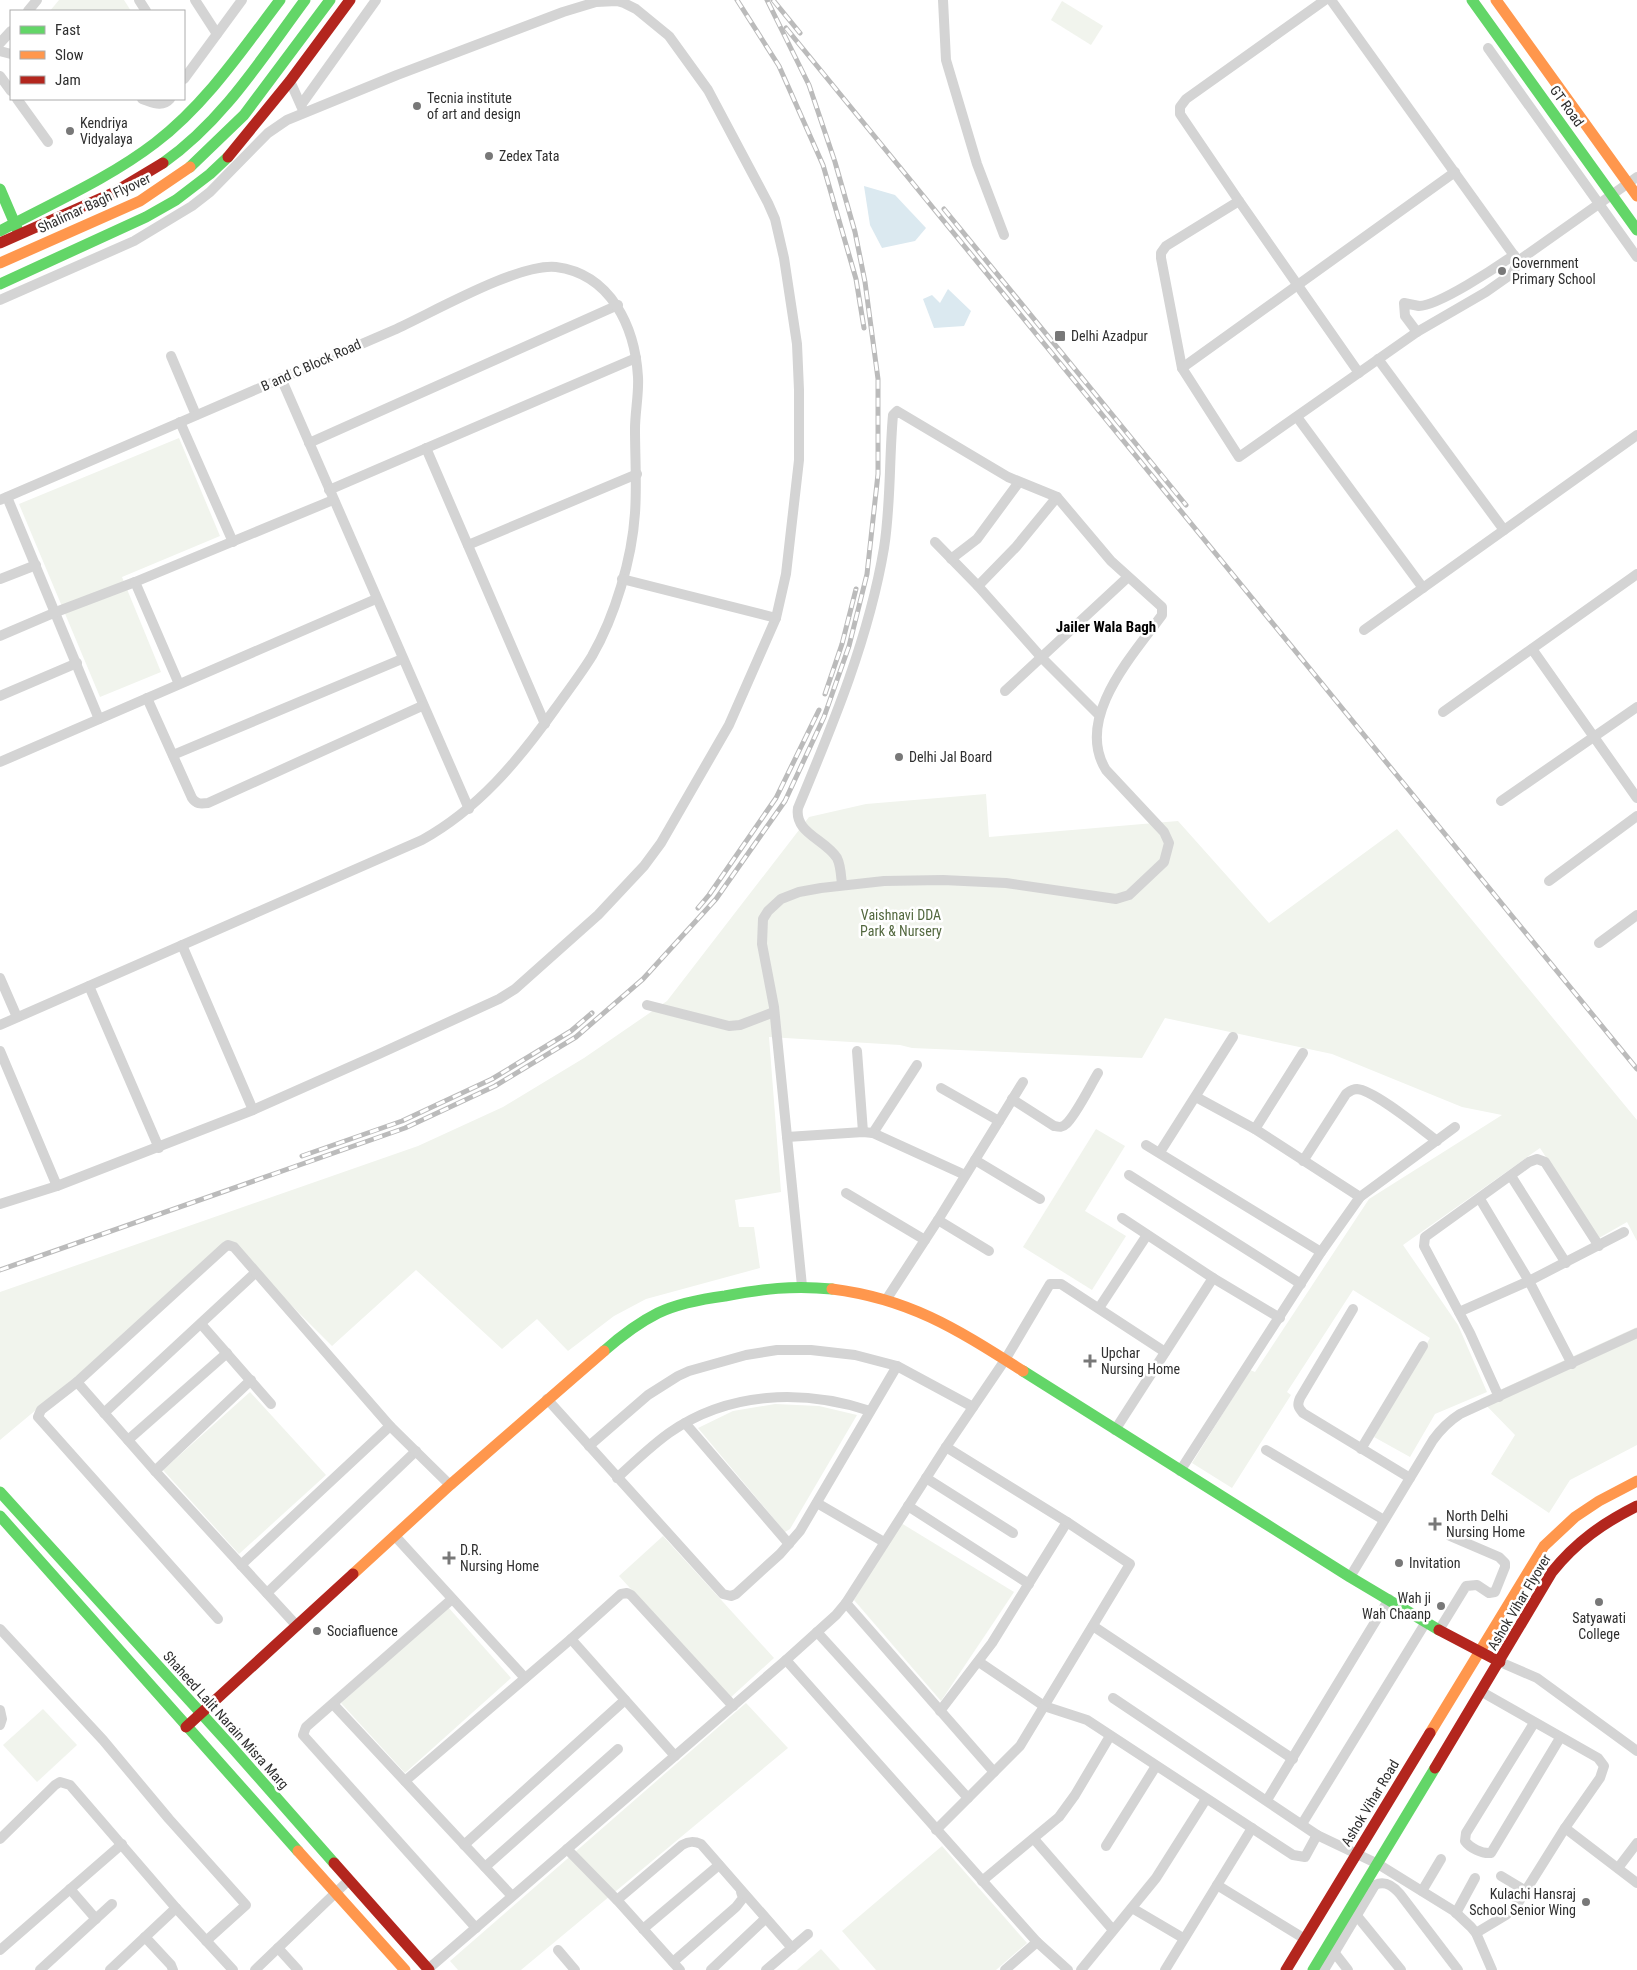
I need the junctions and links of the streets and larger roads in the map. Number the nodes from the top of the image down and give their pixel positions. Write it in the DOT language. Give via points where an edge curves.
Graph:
graph roads {
  1 [pos="37,0"];
  2 [pos="195,0"];
  3 [pos="242,0"];
  4 [pos="280,0"];
  5 [pos="305,0"];
  6 [pos="330,0"];
  7 [pos="350,0"];
  8 [pos="376,0"];
  9 [pos="943,0"];
  10 [pos="1325,0"];
  11 [pos="1331,0"];
  12 [pos="1472,0"];
  13 [pos="1496,0"];
  14 [pos="29,10"];
  15 [pos="10,32"];
  16 [pos="217,34"];
  17 [pos="0,43"];
  18 [pos="1488,48"];
  19 [pos="187,68"];
  20 [pos="0,76"];
  21 [pos="290,81"];
  22 [pos="10,90"];
  23 [pos="18,100"];
  24 [pos="146,100"];
  25 [pos="169,100"];
  26 [pos="303,109"];
  27 [pos="48,142"];
  28 [pos="1455,172"];
  29 [pos="103,176"];
  30 [pos="1633,181"];
  31 [pos="0,189"];
  32 [pos="1612,196"];
  33 [pos="1637,196"];
  34 [pos="176,200"];
  35 [pos="1239,201"];
  36 [pos="1599,204"];
  37 [pos="182,212"];
  38 [pos="134,223"];
  39 [pos="15,224"];
  40 [pos="1637,230"];
  41 [pos="0,231"];
  42 [pos="1004,235"];
  43 [pos="0,243"];
  44 [pos="1637,257"];
  45 [pos="1516,258"];
  46 [pos="0,263"];
  47 [pos="35,269"];
  48 [pos="19,276"];
  49 [pos="0,284"];
  50 [pos="1297,285"];
  51 [pos="0,300"];
  52 [pos="618,305"];
  53 [pos="1417,332"];
  54 [pos="171,356"];
  55 [pos="636,358"];
  56 [pos="1378,360"];
  57 [pos="1182,368"];
  58 [pos="1359,373"];
  59 [pos="281,378"];
  60 [pos="196,415"];
  61 [pos="1297,417"];
  62 [pos="180,422"];
  63 [pos="1637,435"];
  64 [pos="308,442"];
  65 [pos="426,448"];
  66 [pos="637,474"];
  67 [pos="1019,482"];
  68 [pos="331,495"];
  69 [pos="1057,497"];
  70 [pos="4,499"];
  71 [pos="1504,530"];
  72 [pos="233,542"];
  73 [pos="935,542"];
  74 [pos="468,545"];
  75 [pos="951,559"];
  76 [pos="36,565"];
  77 [pos="1637,574"];
  78 [pos="1128,577"];
  79 [pos="622,579"];
  80 [pos="0,580"];
  81 [pos="135,582"];
  82 [pos="978,586"];
  83 [pos="1423,588"];
  84 [pos="376,599"];
  85 [pos="56,612"];
  86 [pos="776,618"];
  87 [pos="1364,630"];
  88 [pos="0,636"];
  89 [pos="1532,649"];
  90 [pos="1041,658"];
  91 [pos="402,659"];
  92 [pos="77,663"];
  93 [pos="179,684"];
  94 [pos="1005,691"];
  95 [pos="0,696"];
  96 [pos="147,698"];
  97 [pos="422,706"];
  98 [pos="1637,706"];
  99 [pos="1443,712"];
  100 [pos="1099,715"];
  101 [pos="100,719"];
  102 [pos="545,724"];
  103 [pos="1594,736"];
  104 [pos="172,755"];
  105 [pos="0,762"];
  106 [pos="1637,798"];
  107 [pos="1501,801"];
  108 [pos="468,809"];
  109 [pos="1637,816"];
  110 [pos="1549,881"];
  111 [pos="842,885"];
  112 [pos="1637,915"];
  113 [pos="1599,944"];
  114 [pos="182,945"];
  115 [pos="0,978"];
  116 [pos="89,986"];
  117 [pos="647,1006"];
  118 [pos="774,1012"];
  119 [pos="17,1017"];
  120 [pos="0,1024"];
  121 [pos="1233,1037"];
  122 [pos="857,1050"];
  123 [pos="0,1051"];
  124 [pos="1303,1053"];
  125 [pos="917,1065"];
  126 [pos="1098,1073"];
  127 [pos="1023,1082"];
  128 [pos="941,1088"];
  129 [pos="1196,1096"];
  130 [pos="1012,1099"];
  131 [pos="253,1110"];
  132 [pos="999,1121"];
  133 [pos="1456,1128"];
  134 [pos="1254,1130"];
  135 [pos="868,1133"];
  136 [pos="787,1137"];
  137 [pos="1437,1141"];
  138 [pos="1146,1145"];
  139 [pos="158,1148"];
  140 [pos="1160,1152"];
  141 [pos="975,1160"];
  142 [pos="1303,1161"];
  143 [pos="1129,1175"];
  144 [pos="965,1176"];
  145 [pos="1511,1176"];
  146 [pos="56,1186"];
  147 [pos="846,1192"];
  148 [pos="1360,1197"];
  149 [pos="1040,1198"];
  150 [pos="1480,1199"];
  151 [pos="0,1204"];
  152 [pos="1122,1218"];
  153 [pos="938,1220"];
  154 [pos="1624,1232"];
  155 [pos="1147,1235"];
  156 [pos="925,1240"];
  157 [pos="1599,1246"];
  158 [pos="989,1251"];
  159 [pos="1321,1252"];
  160 [pos="1566,1263"];
  161 [pos="255,1273"];
  162 [pos="1213,1278"];
  163 [pos="1529,1281"];
  164 [pos="1301,1284"];
  165 [pos="802,1286"];
  166 [pos="886,1300"];
  167 [pos="1099,1308"];
  168 [pos="1353,1309"];
  169 [pos="1459,1312"];
  170 [pos="1280,1318"];
  171 [pos="201,1324"];
  172 [pos="1637,1333"];
  173 [pos="1423,1346"];
  174 [pos="1165,1352"];
  175 [pos="227,1354"];
  176 [pos="1005,1360"];
  177 [pos="1572,1364"];
  178 [pos="897,1366"];
  179 [pos="251,1380"];
  180 [pos="78,1382"];
  181 [pos="1499,1397"];
  182 [pos="546,1399"];
  183 [pos="271,1404"];
  184 [pos="973,1407"];
  185 [pos="870,1411"];
  186 [pos="104,1413"];
  187 [pos="685,1423"];
  188 [pos="390,1426"];
  189 [pos="1115,1430"];
  190 [pos="128,1440"];
  191 [pos="589,1446"];
  192 [pos="946,1447"];
  193 [pos="1362,1449"];
  194 [pos="1266,1450"];
  195 [pos="416,1451"];
  196 [pos="155,1471"];
  197 [pos="1180,1471"];
  198 [pos="617,1478"];
  199 [pos="926,1478"];
  200 [pos="1410,1478"];
  201 [pos="1637,1481"];
  202 [pos="450,1485"];
  203 [pos="0,1492"];
  204 [pos="817,1503"];
  205 [pos="908,1506"];
  206 [pos="1637,1506"];
  207 [pos="0,1516"];
  208 [pos="1384,1520"];
  209 [pos="1067,1522"];
  210 [pos="1013,1532"];
  211 [pos="396,1536"];
  212 [pos="1450,1536"];
  213 [pos="884,1542"];
  214 [pos="789,1544"];
  215 [pos="241,1565"];
  216 [pos="1350,1577"];
  217 [pos="1029,1584"];
  218 [pos="267,1593"];
  219 [pos="452,1599"];
  220 [pos="1389,1599"];
  221 [pos="846,1603"];
  222 [pos="218,1620"];
  223 [pos="1426,1622"];
  224 [pos="297,1626"];
  225 [pos="1093,1626"];
  226 [pos="0,1628"];
  227 [pos="1439,1630"];
  228 [pos="817,1632"];
  229 [pos="571,1640"];
  230 [pos="1480,1652"];
  231 [pos="786,1660"];
  232 [pos="979,1662"];
  233 [pos="1500,1662"];
  234 [pos="524,1678"];
  235 [pos="1482,1692"];
  236 [pos="1113,1698"];
  237 [pos="625,1700"];
  238 [pos="333,1704"];
  239 [pos="733,1706"];
  240 [pos="1044,1706"];
  241 [pos="0,1710"];
  242 [pos="940,1711"];
  243 [pos="201,1714"];
  244 [pos="1534,1723"];
  245 [pos="0,1725"];
  246 [pos="186,1727"];
  247 [pos="1110,1736"];
  248 [pos="1560,1738"];
  249 [pos="618,1749"];
  250 [pos="1637,1750"];
  251 [pos="675,1756"];
  252 [pos="1293,1759"];
  253 [pos="1156,1766"];
  254 [pos="994,1772"];
  255 [pos="405,1781"];
  256 [pos="968,1798"];
  257 [pos="1206,1798"];
  258 [pos="1267,1800"];
  259 [pos="1302,1824"];
  260 [pos="1252,1828"];
  261 [pos="1565,1828"];
  262 [pos="936,1830"];
  263 [pos="1317,1835"];
  264 [pos="0,1839"];
  265 [pos="1034,1839"];
  266 [pos="1637,1843"];
  267 [pos="122,1844"];
  268 [pos="464,1845"];
  269 [pos="1106,1846"];
  270 [pos="567,1849"];
  271 [pos="1357,1853"];
  272 [pos="1441,1859"];
  273 [pos="1378,1864"];
  274 [pos="719,1866"];
  275 [pos="485,1867"];
  276 [pos="1618,1868"];
  277 [pos="1501,1876"];
  278 [pos="1475,1878"];
  279 [pos="349,1880"];
  280 [pos="982,1881"];
  281 [pos="1637,1883"];
  282 [pos="1217,1885"];
  283 [pos="70,1889"];
  284 [pos="1422,1891"];
  285 [pos="1526,1891"];
  286 [pos="741,1892"];
  287 [pos="335,1893"];
  288 [pos="512,1896"];
  289 [pos="617,1900"];
  290 [pos="112,1904"];
  291 [pos="176,1908"];
  292 [pos="1132,1908"];
  293 [pos="1456,1913"];
  294 [pos="1357,1916"];
  295 [pos="96,1919"];
  296 [pos="765,1920"];
  297 [pos="476,1928"];
  298 [pos="643,1929"];
  299 [pos="1113,1930"];
  300 [pos="1476,1933"];
  301 [pos="808,1934"];
  302 [pos="144,1937"];
  303 [pos="1183,1938"];
  304 [pos="1304,1939"];
  305 [pos="206,1941"];
  306 [pos="1037,1942"];
  307 [pos="278,1948"];
  308 [pos="792,1948"];
  309 [pos="0,1950"];
  310 [pos="558,1950"];
  311 [pos="1334,1952"];
  312 [pos="673,1962"];
  313 [pos="1489,1968"];
  314 [pos="40,1970"];
  315 [pos="110,1970"];
  316 [pos="172,1970"];
  317 [pos="233,1970"];
  318 [pos="255,1970"];
  319 [pos="298,1970"];
  320 [pos="405,1970"];
  321 [pos="428,1970"];
  322 [pos="576,1970"];
  323 [pos="680,1970"];
  324 [pos="711,1970"];
  325 [pos="766,1970"];
  326 [pos="1005,1970"];
  327 [pos="1068,1970"];
  328 [pos="1081,1970"];
  329 [pos="1165,1970"];
  330 [pos="1286,1970"];
  331 [pos="1313,1970"];
  332 [pos="1324,1970"];
  333 [pos="1348,1970"];
  334 [pos="1401,1970"];
  335 [pos="1458,1970"];
  1 -- 14 [label="street"];
  2 -- 16 [label="street"];
  3 -- 16 [label="street"];
  4 -- 29 [label="street" via="207,95 185,117 156,142"];
  5 -- 43 [label="street, Shalimar Bagh Flyover" via="226,106 177,152 133,182"];
  6 -- 46 [label="street, Shalimar Bagh Flyover" via="244,115 180,175 140,202"];
  7 -- 21 [label="street"];
  8 -- 26 [label="street"];
  9 -- 42 [label="street" via="946,60 977,164"];
  10 -- 35 [label="street" via="1181,103 1180,114"];
  11 -- 28 [label="street"];
  12 -- 32 [label="street, GT Road"];
  13 -- 30 [label="street, GT Road"];
  15 -- 17 [label="street"];
  16 -- 19 [label="street"];
  18 -- 36 [label="street"];
  20 -- 22 [label="street"];
  21 -- 26 [label="street"];
  21 -- 34 [label="street" via="220,165"];
  23 -- 27 [label="street"];
  24 -- 25 [label="street" via="165,104"];
  26 -- 37 [label="street" via="274,128 210,192"];
  26 -- 86 [label="street" via="596,2 617,1 630,6 669,36 708,90 730,129 768,203 781,240 797,344 800,390 799,460 786,574"];
  28 -- 45 [label="street"];
  28 -- 50 [label="street"];
  29 -- 38 [label="street" via="95,196 102,213 119,223"];
  29 -- 39 [label="street"];
  30 -- 32 [label="street"];
  30 -- 33 [label="street, GT Road"];
  31 -- 39 [label="street"];
  32 -- 36 [label="street"];
  32 -- 40 [label="street, GT Road"];
  34 -- 37 [label="street"];
  34 -- 38 [label="street"];
  35 -- 50 [label="street"];
  35 -- 57 [label="street" via="1166,246 1161,253"];
  36 -- 44 [label="street"];
  36 -- 45 [label="street"];
  37 -- 51 [label="street" via="134,241"];
  38 -- 47 [label="street"];
  39 -- 41 [label="street"];
  39 -- 47 [label="street"];
  41 -- 48 [label="street"];
  45 -- 53 [label="street" via="1513,273"];
  45 -- 53 [label="street" via="1432,303 1420,306 1404,303 1405,316"];
  47 -- 48 [label="street"];
  48 -- 49 [label="street"];
  50 -- 57 [label="street"];
  50 -- 58 [label="street"];
  52 -- 55 [label="street"];
  52 -- 59 [label="street, B and C Block Road" via="589,278 559,267 543,266 497,282"];
  52 -- 64 [label="street"];
  53 -- 56 [label="street"];
  54 -- 60 [label="street"];
  55 -- 65 [label="street"];
  55 -- 66 [label="street"];
  56 -- 58 [label="street"];
  56 -- 71 [label="street"];
  57 -- 61 [label="street" via="1239,457"];
  58 -- 61 [label="street"];
  59 -- 60 [label="street, B and C Block Road"];
  59 -- 64 [label="street"];
  60 -- 62 [label="street, B and C Block Road"];
  61 -- 83 [label="street"];
  62 -- 70 [label="street, B and C Block Road"];
  62 -- 72 [label="street"];
  63 -- 71 [label="street"];
  64 -- 68 [label="street"];
  65 -- 68 [label="street"];
  65 -- 74 [label="street"];
  66 -- 74 [label="street"];
  66 -- 79 [label="street" via="635,517"];
  67 -- 69 [label="street"];
  67 -- 75 [label="street" via="977,539"];
  67 -- 111 [label="street" via="899,412 894,413 885,546 876,592 832,726 797,815 801,827 826,845 840,863"];
  68 -- 72 [label="street"];
  68 -- 84 [label="street"];
  69 -- 78 [label="street"];
  69 -- 82 [label="street" via="1016,547"];
  70 -- 76 [label="street"];
  71 -- 83 [label="street"];
  72 -- 81 [label="street"];
  73 -- 75 [label="street"];
  74 -- 102 [label="street"];
  75 -- 82 [label="street"];
  76 -- 80 [label="street"];
  76 -- 85 [label="street"];
  77 -- 89 [label="street"];
  78 -- 90 [label="street"];
  78 -- 100 [label="street" via="1163,610 1107,693"];
  79 -- 86 [label="street"];
  79 -- 102 [label="street" via="592,655"];
  81 -- 85 [label="street"];
  81 -- 93 [label="street"];
  82 -- 90 [label="street"];
  83 -- 87 [label="street"];
  84 -- 91 [label="street"];
  84 -- 93 [label="street"];
  85 -- 88 [label="street"];
  85 -- 92 [label="street"];
  86 -- 131 [label="street" via="729,725 661,843 598,915 515,989 499,999"];
  89 -- 99 [label="street"];
  89 -- 103 [label="street"];
  90 -- 94 [label="street"];
  90 -- 100 [label="street"];
  91 -- 97 [label="street"];
  91 -- 104 [label="street"];
  92 -- 95 [label="street"];
  92 -- 101 [label="street"];
  93 -- 96 [label="street"];
  96 -- 101 [label="street"];
  96 -- 104 [label="street"];
  97 -- 104 [label="street" via="208,803 194,802"];
  97 -- 108 [label="street"];
  98 -- 103 [label="street"];
  100 -- 111 [label="street" via="1097,742 1103,764 1164,832 1169,843 1164,862 1129,895 1116,899 1006,883 943,880"];
  101 -- 105 [label="street"];
  102 -- 108 [label="street" via="509,769"];
  103 -- 106 [label="street"];
  103 -- 107 [label="street"];
  108 -- 114 [label="street" via="446,827 422,840"];
  109 -- 110 [label="street"];
  111 -- 118 [label="street" via="781,898 763,919 762,944"];
  112 -- 113 [label="street"];
  114 -- 116 [label="street"];
  114 -- 131 [label="street"];
  115 -- 119 [label="street"];
  116 -- 119 [label="street"];
  116 -- 139 [label="street"];
  117 -- 118 [label="street" via="729,1026"];
  118 -- 136 [label="street"];
  119 -- 120 [label="street"];
  121 -- 129 [label="street"];
  122 -- 135 [label="street"];
  123 -- 146 [label="street"];
  124 -- 134 [label="street"];
  125 -- 135 [label="street"];
  126 -- 130 [label="street" via="1076,1110 1062,1126 1054,1126"];
  127 -- 130 [label="street"];
  128 -- 132 [label="street"];
  129 -- 134 [label="street"];
  129 -- 140 [label="street"];
  130 -- 132 [label="street"];
  131 -- 139 [label="street"];
  132 -- 141 [label="street"];
  133 -- 137 [label="street"];
  134 -- 142 [label="street"];
  135 -- 136 [label="street"];
  135 -- 144 [label="street"];
  136 -- 165 [label="street"];
  137 -- 142 [label="street" via="1373,1096 1352,1089"];
  137 -- 148 [label="street"];
  138 -- 140 [label="street"];
  139 -- 146 [label="street"];
  140 -- 159 [label="street"];
  141 -- 144 [label="street"];
  141 -- 149 [label="street"];
  142 -- 148 [label="street"];
  143 -- 164 [label="street"];
  144 -- 153 [label="street"];
  145 -- 150 [label="street"];
  145 -- 157 [label="street" via="1533,1160 1545,1162"];
  145 -- 160 [label="street"];
  146 -- 151 [label="street"];
  147 -- 156 [label="street"];
  148 -- 159 [label="street"];
  150 -- 163 [label="street"];
  150 -- 169 [label="street" via="1423,1240"];
  152 -- 155 [label="street"];
  153 -- 156 [label="street"];
  153 -- 158 [label="street"];
  154 -- 157 [label="street"];
  155 -- 162 [label="street"];
  155 -- 167 [label="street"];
  156 -- 166 [label="street"];
  157 -- 160 [label="street"];
  159 -- 164 [label="street"];
  160 -- 163 [label="street"];
  161 -- 171 [label="street"];
  161 -- 180 [label="street" via="234,1247 225,1246"];
  161 -- 188 [label="street"];
  162 -- 170 [label="street"];
  162 -- 174 [label="street"];
  163 -- 169 [label="street"];
  163 -- 177 [label="street"];
  164 -- 170 [label="street"];
  165 -- 166 [label="street"];
  165 -- 182 [label="street" via="766,1288 672,1307 620,1336"];
  166 -- 176 [label="street" via="922,1312"];
  167 -- 174 [label="street"];
  167 -- 176 [label="street" via="1061,1284 1050,1284"];
  168 -- 193 [label="street" via="1298,1404 1303,1413"];
  169 -- 181 [label="street"];
  170 -- 197 [label="street"];
  171 -- 175 [label="street"];
  171 -- 186 [label="street"];
  172 -- 177 [label="street"];
  173 -- 193 [label="street"];
  174 -- 189 [label="street"];
  175 -- 179 [label="street"];
  175 -- 190 [label="street"];
  176 -- 184 [label="street"];
  176 -- 189 [label="street"];
  177 -- 181 [label="street"];
  178 -- 184 [label="street"];
  178 -- 185 [label="street"];
  178 -- 191 [label="street" via="855,1355 811,1350 777,1350 746,1355 678,1376 648,1395"];
  179 -- 183 [label="street"];
  179 -- 196 [label="street"];
  180 -- 186 [label="street"];
  180 -- 222 [label="street" via="41,1410 38,1417"];
  181 -- 200 [label="street" via="1460,1414 1441,1429"];
  182 -- 191 [label="street"];
  182 -- 202 [label="street"];
  184 -- 192 [label="street"];
  185 -- 187 [label="street" via="846,1403 770,1396 714,1409"];
  185 -- 204 [label="street"];
  186 -- 190 [label="street"];
  187 -- 198 [label="street"];
  187 -- 214 [label="street"];
  188 -- 195 [label="street"];
  188 -- 215 [label="street"];
  189 -- 197 [label="street"];
  190 -- 196 [label="street"];
  191 -- 198 [label="street"];
  192 -- 199 [label="street"];
  192 -- 209 [label="street"];
  193 -- 200 [label="street"];
  194 -- 208 [label="street"];
  195 -- 202 [label="street"];
  195 -- 218 [label="street"];
  196 -- 215 [label="street"];
  197 -- 216 [label="street"];
  198 -- 214 [label="street" via="727,1596 736,1594"];
  199 -- 205 [label="street"];
  199 -- 210 [label="street"];
  200 -- 208 [label="street"];
  201 -- 230 [label="street, Ashok Vihar Flyover" via="1592,1505 1549,1540"];
  202 -- 211 [label="street"];
  203 -- 243 [label="street, Shaheed Lalit Narain Misra Marg"];
  204 -- 213 [label="street"];
  204 -- 214 [label="street"];
  205 -- 213 [label="street"];
  205 -- 217 [label="street"];
  206 -- 233 [label="street, Ashok Vihar Flyover" via="1603,1523 1571,1549 1552,1572"];
  207 -- 246 [label="street"];
  208 -- 216 [label="street"];
  209 -- 217 [label="street"];
  209 -- 225 [label="street" via="1130,1564"];
  211 -- 219 [label="street"];
  211 -- 224 [label="street"];
  212 -- 227 [label="street" via="1499,1557 1506,1567 1495,1592 1489,1593 1477,1585 1466,1586"];
  213 -- 221 [label="street"];
  215 -- 218 [label="street"];
  216 -- 220 [label="street"];
  217 -- 232 [label="street"];
  218 -- 224 [label="street"];
  219 -- 234 [label="street"];
  219 -- 238 [label="street"];
  220 -- 223 [label="street"];
  220 -- 252 [label="street"];
  221 -- 228 [label="street"];
  221 -- 242 [label="street"];
  223 -- 227 [label="street"];
  223 -- 259 [label="street"];
  224 -- 243 [label="street"];
  225 -- 240 [label="street"];
  225 -- 252 [label="street"];
  226 -- 305 [label="street" via="103,1740 246,1905"];
  227 -- 230 [label="street"];
  228 -- 231 [label="street"];
  228 -- 256 [label="street"];
  229 -- 234 [label="street"];
  229 -- 237 [label="street"];
  229 -- 239 [label="street" via="618,1595 631,1595"];
  230 -- 233 [label="street"];
  230 -- 271 [label="street, Ashok Vihar Road"];
  231 -- 239 [label="street"];
  231 -- 262 [label="street"];
  232 -- 240 [label="street"];
  232 -- 242 [label="street"];
  233 -- 235 [label="street"];
  233 -- 250 [label="street" via="1536,1678"];
  234 -- 255 [label="street"];
  235 -- 244 [label="street"];
  235 -- 273 [label="street"];
  236 -- 258 [label="street"];
  237 -- 251 [label="street"];
  237 -- 268 [label="street"];
  238 -- 255 [label="street"];
  238 -- 297 [label="street" via="303,1730 305,1739"];
  239 -- 251 [label="street"];
  240 -- 247 [label="street" via="1088,1720"];
  240 -- 254 [label="street" via="1020,1746"];
  241 -- 245 [label="street"];
  242 -- 254 [label="street"];
  243 -- 246 [label="street"];
  243 -- 279 [label="street, Shaheed Lalit Narain Misra Marg"];
  244 -- 248 [label="street"];
  244 -- 248 [label="street" via="1466,1833 1467,1844 1483,1853 1491,1853"];
  246 -- 287 [label="street"];
  247 -- 253 [label="street"];
  247 -- 265 [label="street" via="1068,1805"];
  248 -- 261 [label="street" via="1598,1758 1604,1766 1600,1778"];
  249 -- 275 [label="street"];
  251 -- 270 [label="street"];
  252 -- 258 [label="street"];
  253 -- 257 [label="street"];
  253 -- 269 [label="street"];
  254 -- 256 [label="street"];
  255 -- 268 [label="street"];
  256 -- 262 [label="street"];
  257 -- 260 [label="street"];
  257 -- 292 [label="street" via="1156,1878"];
  258 -- 259 [label="street"];
  259 -- 263 [label="street"];
  260 -- 263 [label="street" via="1300,1858 1309,1852"];
  260 -- 282 [label="street"];
  261 -- 276 [label="street"];
  261 -- 285 [label="street"];
  262 -- 280 [label="street"];
  263 -- 271 [label="street"];
  264 -- 267 [label="street" via="60,1782 70,1785"];
  265 -- 280 [label="street"];
  265 -- 299 [label="street"];
  266 -- 276 [label="street"];
  267 -- 283 [label="street"];
  267 -- 291 [label="street"];
  268 -- 275 [label="street"];
  270 -- 288 [label="street"];
  270 -- 289 [label="street"];
  271 -- 273 [label="street"];
  271 -- 304 [label="street, Ashok Vihar Road"];
  272 -- 284 [label="street"];
  273 -- 284 [label="street"];
  273 -- 331 [label="street"];
  274 -- 286 [label="street"];
  274 -- 289 [label="street" via="701,1844 688,1842"];
  274 -- 298 [label="street"];
  275 -- 288 [label="street"];
  276 -- 281 [label="street"];
  277 -- 285 [label="street"];
  278 -- 293 [label="street"];
  279 -- 287 [label="street"];
  279 -- 321 [label="street, Shaheed Lalit Narain Misra Marg"];
  280 -- 306 [label="street"];
  282 -- 303 [label="street"];
  282 -- 304 [label="street"];
  283 -- 295 [label="street"];
  283 -- 309 [label="street"];
  284 -- 293 [label="street"];
  285 -- 300 [label="street" via="1512,1911"];
  286 -- 296 [label="street"];
  286 -- 312 [label="street" via="742,1898 736,1907"];
  287 -- 307 [label="street"];
  287 -- 320 [label="street"];
  288 -- 297 [label="street"];
  289 -- 298 [label="street"];
  290 -- 295 [label="street"];
  291 -- 302 [label="street"];
  291 -- 305 [label="street"];
  292 -- 299 [label="street"];
  292 -- 303 [label="street"];
  293 -- 300 [label="street"];
  294 -- 311 [label="street"];
  294 -- 334 [label="street"];
  294 -- 335 [label="street" via="1376,1885 1391,1885"];
  295 -- 314 [label="street"];
  296 -- 308 [label="street"];
  296 -- 324 [label="street"];
  297 -- 321 [label="street"];
  298 -- 312 [label="street"];
  299 -- 328 [label="street"];
  300 -- 313 [label="street"];
  301 -- 308 [label="street"];
  302 -- 315 [label="street"];
  302 -- 316 [label="street" via="172,1965"];
  303 -- 329 [label="street"];
  304 -- 330 [label="street, Ashok Vihar Road"];
  305 -- 317 [label="street"];
  306 -- 326 [label="street"];
  306 -- 327 [label="street"];
  307 -- 318 [label="street"];
  307 -- 319 [label="street"];
  308 -- 325 [label="street"];
  310 -- 322 [label="street"];
  311 -- 332 [label="street"];
  311 -- 333 [label="street"];
  312 -- 323 [label="street"];
}
